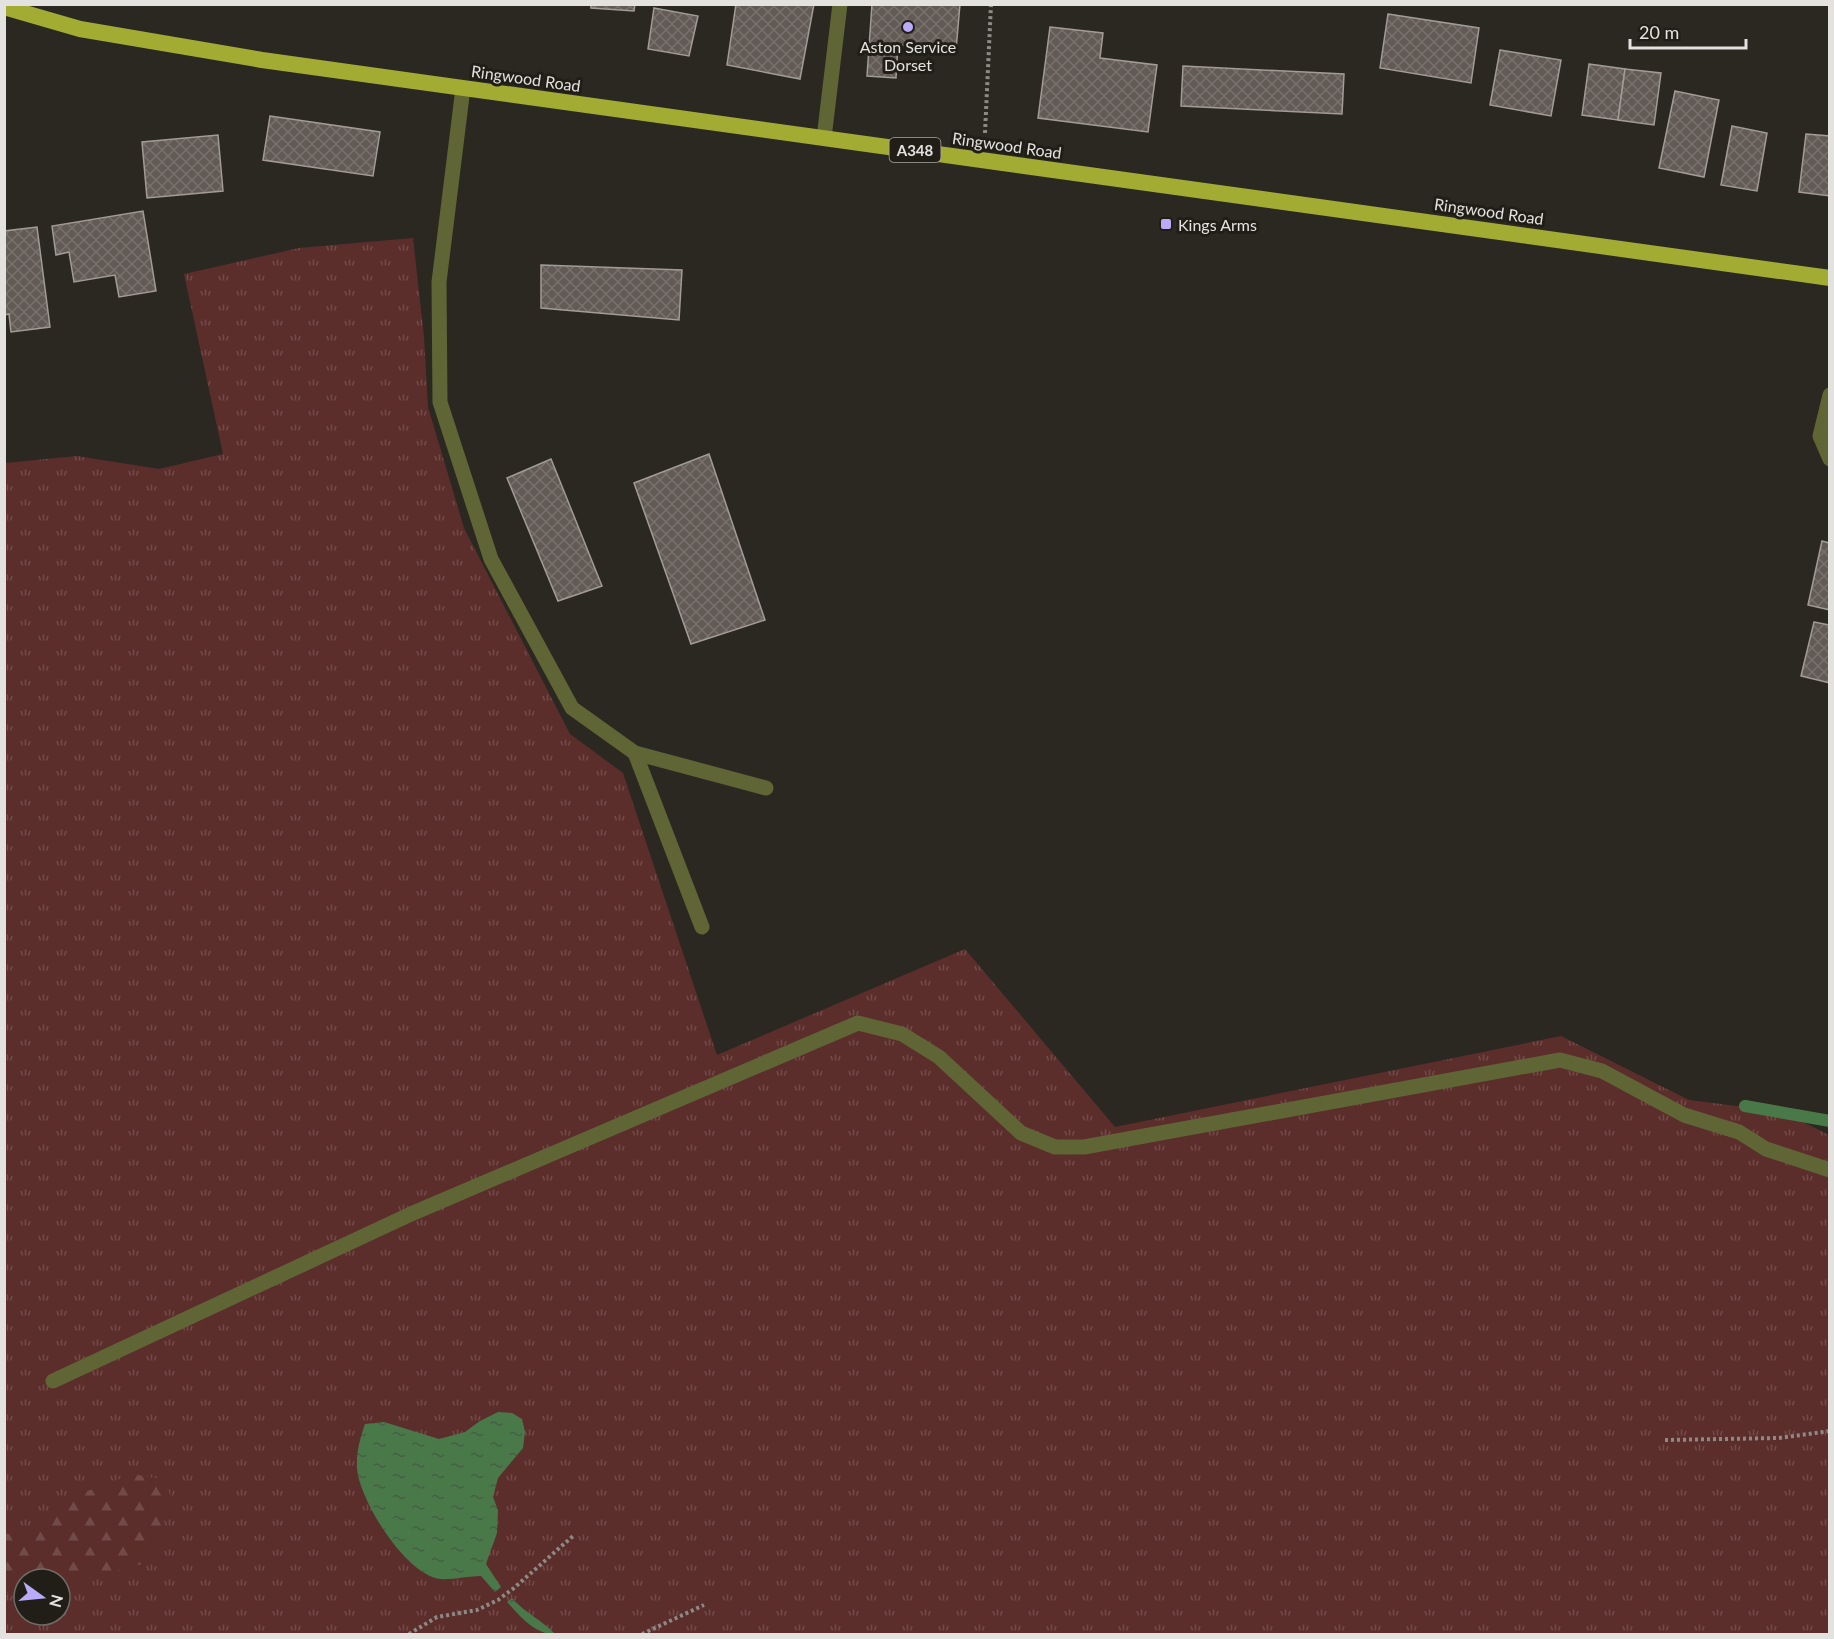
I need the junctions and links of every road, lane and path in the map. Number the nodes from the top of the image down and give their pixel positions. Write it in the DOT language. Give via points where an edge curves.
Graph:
graph roads {
  1 [pos="840,4"];
  2 [pos="991,4"];
  3 [pos="4,7"];
  4 [pos="463,88"];
  5 [pos="824,138"];
  6 [pos="984,160"];
  7 [pos="1830,278"];
  8 [pos="1830,395"];
  9 [pos="1830,459"];
  10 [pos="635,753"];
  11 [pos="766,788"];
  12 [pos="702,927"];
  13 [pos="1830,1170"];
  14 [pos="53,1381"];
  15 [pos="1830,1431"];
  16 [pos="1665,1440"];
  17 [pos="573,1536"];
  18 [pos="704,1605"];
  19 [pos="409,1635"];
  20 [pos="642,1635"];
  1 -- 5 [label="street"];
  2 -- 6 [label="path"];
  3 -- 4 [label="highway, Ringwood Road / A348" via="80,29"];
  4 -- 5 [label="highway, Ringwood Road / A348"];
  4 -- 10 [label="street" via="439,282 440,402 491,559 572,708"];
  5 -- 6 [label="highway, Ringwood Road / A348"];
  6 -- 7 [label="highway, Ringwood Road / A348"];
  8 -- 9 [label="street" via="1820,436"];
  10 -- 11 [label="street"];
  10 -- 12 [label="street"];
  13 -- 14 [label="street" via="1766,1149 1739,1132 1684,1115 1602,1071 1560,1060 1084,1147 1055,1147 1021,1133 939,1058 902,1034 858,1023 411,1214"];
  15 -- 16 [label="path" via="1779,1438"];
  17 -- 19 [label="path" via="498,1600 477,1610 437,1617"];
  18 -- 20 [label="path"];
}
